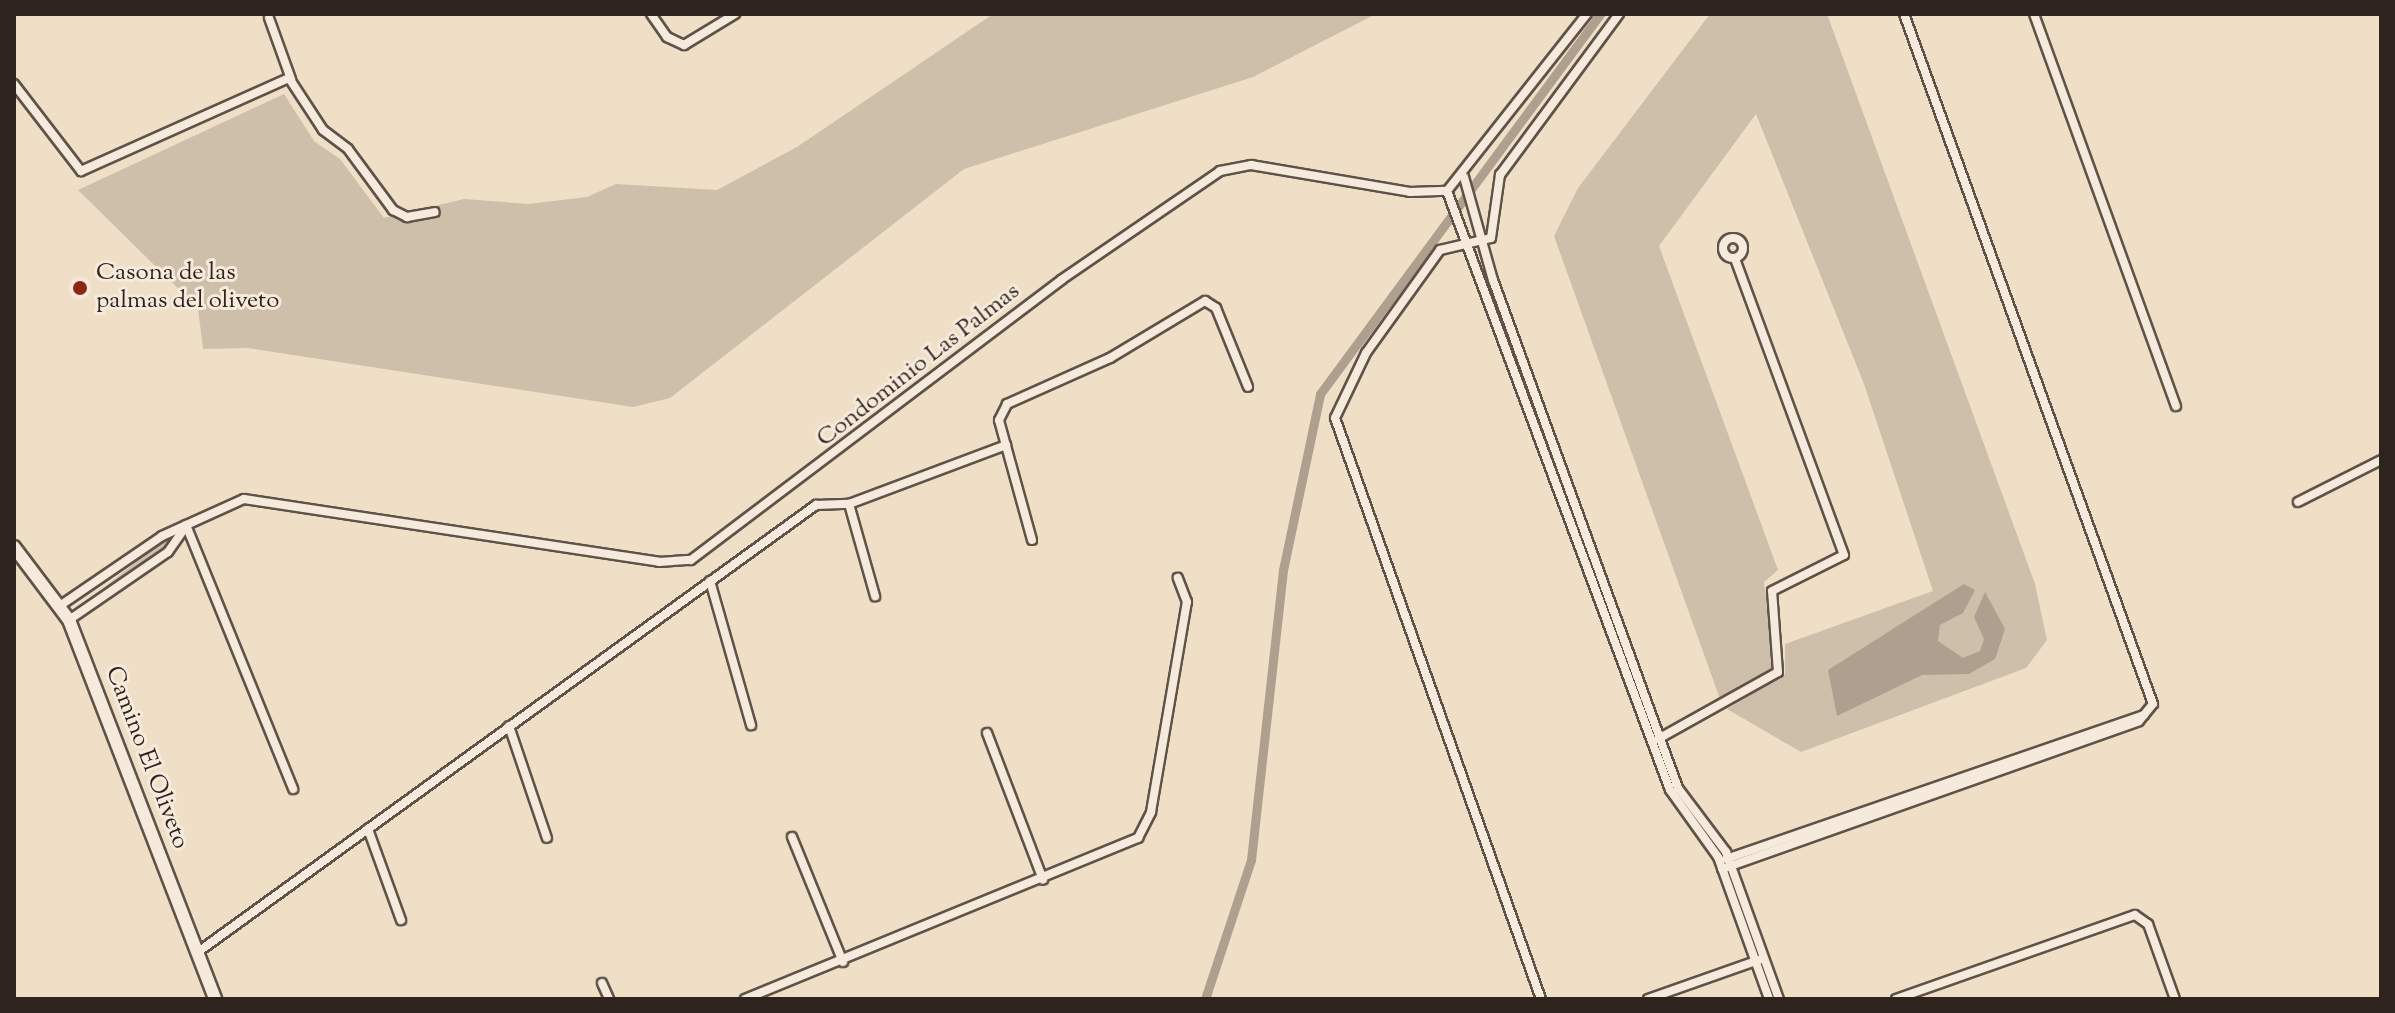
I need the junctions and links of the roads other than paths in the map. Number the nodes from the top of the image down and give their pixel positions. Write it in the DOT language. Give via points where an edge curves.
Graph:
graph roads {
  1 [pos="651,14"];
  2 [pos="735,14"];
  3 [pos="1587,14"];
  4 [pos="1619,14"];
  5 [pos="1904,14"];
  6 [pos="2034,14"];
  7 [pos="269,18"];
  8 [pos="291,79"];
  9 [pos="14,84"];
  10 [pos="1464,177"];
  11 [pos="1447,191"];
  12 [pos="435,212"];
  13 [pos="1485,241"];
  14 [pos="1471,242"];
  15 [pos="1735,258"];
  16 [pos="1248,387"];
  17 [pos="2176,406"];
  18 [pos="1006,445"];
  19 [pos="2381,460"];
  20 [pos="2298,502"];
  21 [pos="849,504"];
  22 [pos="186,525"];
  23 [pos="1032,540"];
  24 [pos="14,547"];
  25 [pos="1178,578"];
  26 [pos="710,581"];
  27 [pos="875,596"];
  28 [pos="61,605"];
  29 [pos="69,620"];
  30 [pos="751,725"];
  31 [pos="509,726"];
  32 [pos="987,733"];
  33 [pos="1656,739"];
  34 [pos="293,789"];
  35 [pos="368,829"];
  36 [pos="792,837"];
  37 [pos="547,838"];
  38 [pos="1725,864"];
  39 [pos="1043,880"];
  40 [pos="401,920"];
  41 [pos="198,952"];
  42 [pos="1759,960"];
  43 [pos="843,962"];
  44 [pos="602,983"];
  45 [pos="215,999"];
  46 [pos="609,999"];
  47 [pos="745,999"];
  48 [pos="1541,999"];
  49 [pos="1648,999"];
  50 [pos="1769,999"];
  51 [pos="1779,999"];
  52 [pos="1896,999"];
  53 [pos="2175,999"];
  1 -- 2 [label="street" via="667,37 684,45"];
  3 -- 10 [label="street"];
  4 -- 13 [label="street" via="1500,175 1493,233"];
  5 -- 38 [label="street" via="2153,697 2144,715"];
  6 -- 17 [label="street"];
  7 -- 8 [label="street"];
  8 -- 9 [label="street" via="81,171"];
  8 -- 12 [label="street" via="323,130 348,149 388,205 405,216"];
  10 -- 11 [label="street"];
  10 -- 13 [label="street"];
  11 -- 14 [label="street"];
  11 -- 22 [label="street, Condominio Las Palmas" via="1410,192 1251,165 1220,171 1061,280 850,445 686,561 261,499 224,504"];
  13 -- 14 [label="street"];
  13 -- 33 [label="street"];
  14 -- 33 [label="street"];
  14 -- 48 [label="street" via="1440,250 1366,353 1336,426"];
  15 -- 33 [label="street" via="1844,555 1772,591 1778,672"];
  16 -- 18 [label="street" via="1216,308 1201,302 1110,358 1007,404 999,417"];
  18 -- 21 [label="street"];
  18 -- 23 [label="street"];
  19 -- 20 [label="street"];
  21 -- 26 [label="street" via="816,505"];
  21 -- 27 [label="street"];
  22 -- 28 [label="street, Condominio Las Palmas"];
  22 -- 29 [label="street, Condominio Las Palmas" via="168,552"];
  22 -- 34 [label="street"];
  24 -- 28 [label="main road, Camino El Oliveto"];
  25 -- 39 [label="street" via="1187,602 1149,820 1121,850"];
  26 -- 30 [label="street"];
  26 -- 31 [label="street"];
  28 -- 29 [label="main road, Camino El Oliveto"];
  29 -- 41 [label="main road, Camino El Oliveto"];
  31 -- 35 [label="street"];
  31 -- 37 [label="street"];
  32 -- 39 [label="street"];
  33 -- 38 [label="street" via="1680,792"];
  35 -- 40 [label="street"];
  35 -- 41 [label="street"];
  36 -- 43 [label="street"];
  38 -- 42 [label="street"];
  39 -- 43 [label="street"];
  41 -- 45 [label="main road, Camino El Oliveto"];
  42 -- 49 [label="street"];
  42 -- 50 [label="street"];
  42 -- 51 [label="street"];
  43 -- 47 [label="street"];
  44 -- 46 [label="street"];
  52 -- 53 [label="street" via="2135,915 2148,924"];
}
